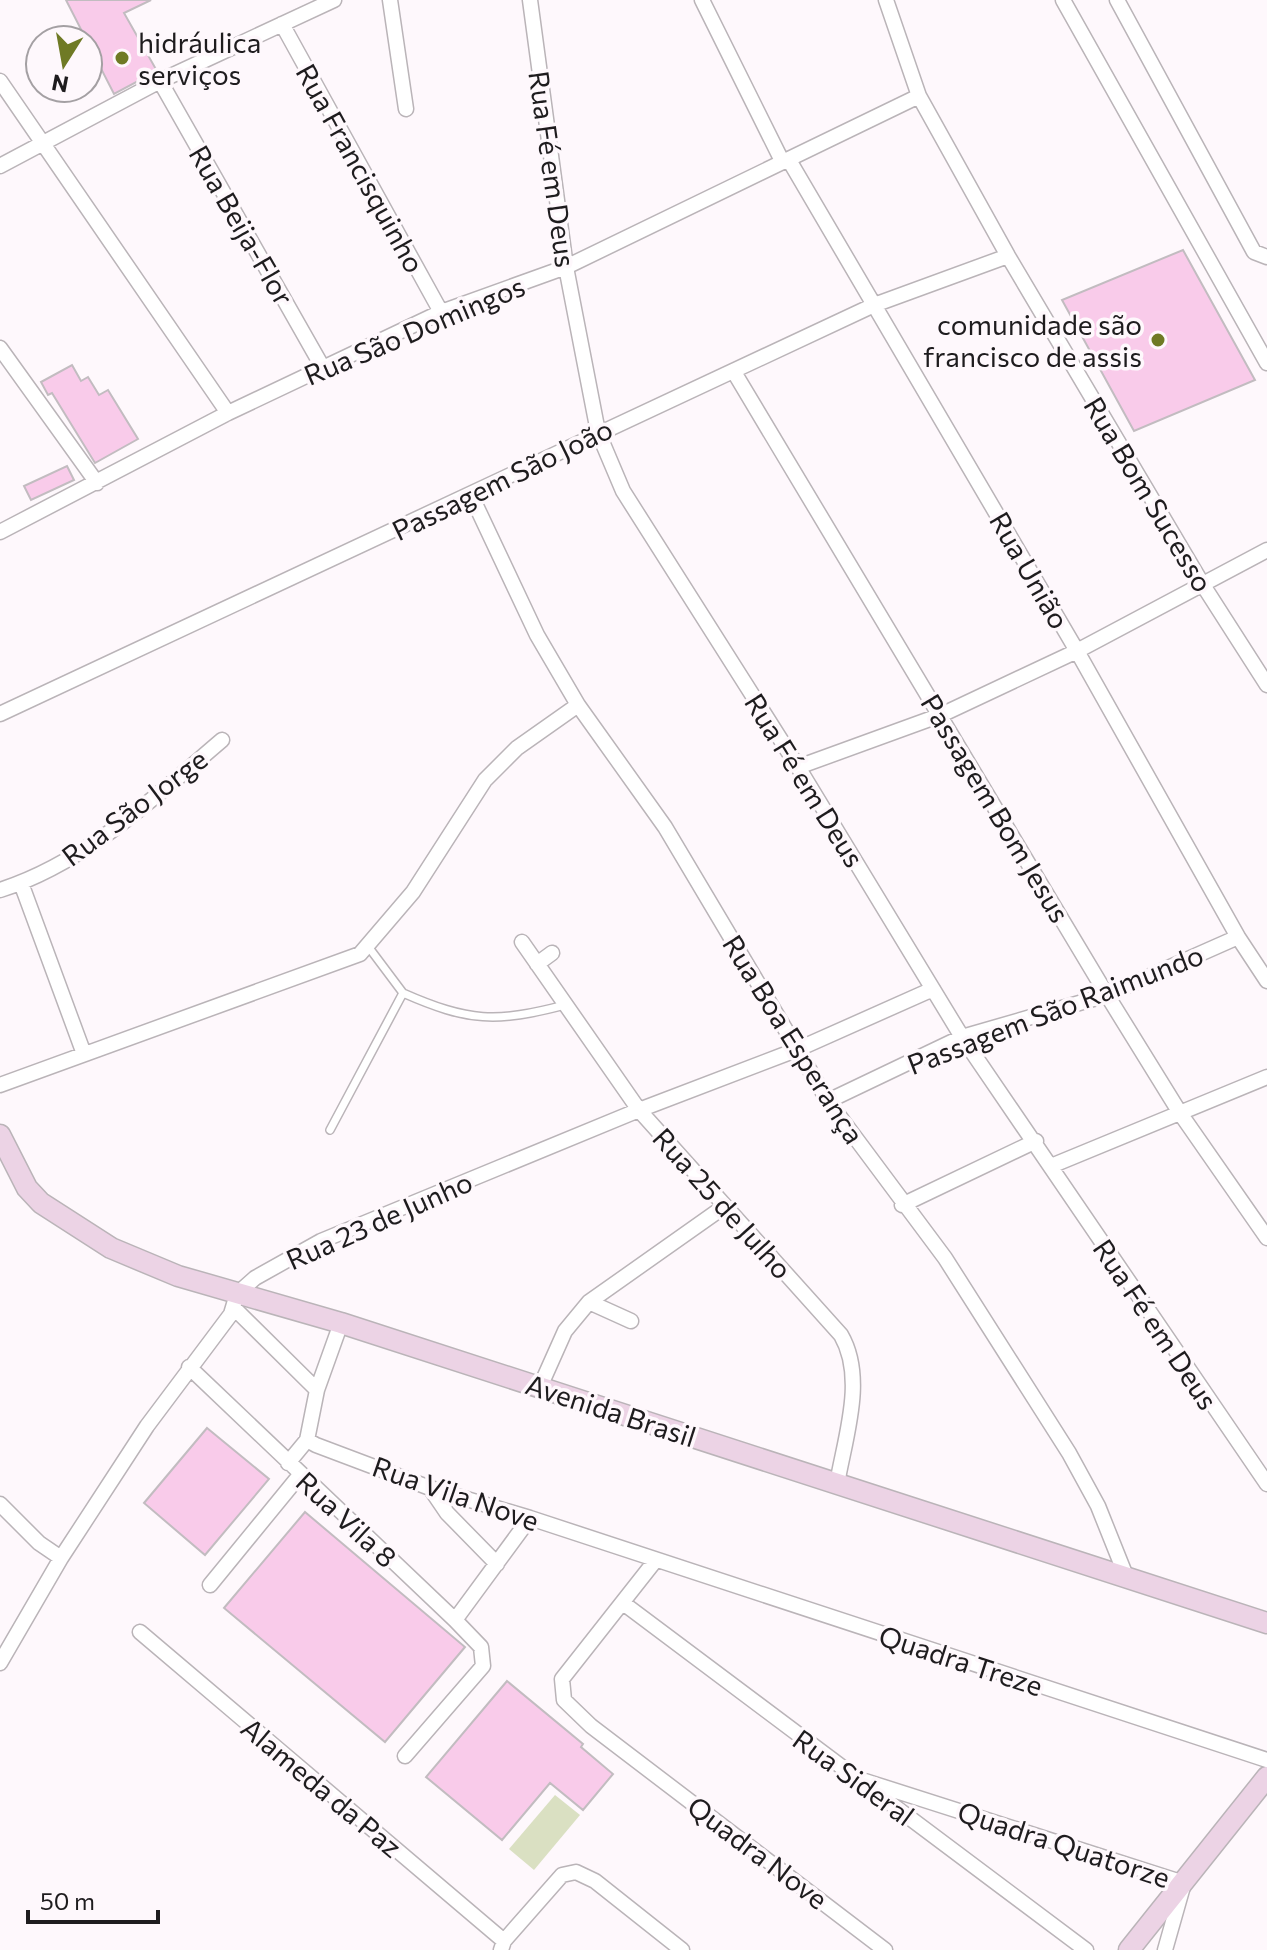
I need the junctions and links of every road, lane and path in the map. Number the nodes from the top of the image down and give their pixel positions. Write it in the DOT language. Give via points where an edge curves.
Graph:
graph roads {
  1 [pos="334,0"];
  2 [pos="390,0"];
  3 [pos="530,0"];
  4 [pos="702,0"];
  5 [pos="886,0"];
  6 [pos="1063,0"];
  7 [pos="1117,0"];
  8 [pos="282,24"];
  9 [pos="0,81"];
  10 [pos="160,81"];
  11 [pos="919,96"];
  12 [pos="406,109"];
  13 [pos="42,143"];
  14 [pos="786,160"];
  15 [pos="0,166"];
  16 [pos="1008,256"];
  17 [pos="1267,257"];
  18 [pos="566,267"];
  19 [pos="874,305"];
  20 [pos="441,312"];
  21 [pos="0,348"];
  22 [pos="1267,363"];
  23 [pos="323,368"];
  24 [pos="734,372"];
  25 [pos="228,413"];
  26 [pos="598,432"];
  27 [pos="97,483"];
  28 [pos="471,495"];
  29 [pos="0,532"];
  30 [pos="1267,550"];
  31 [pos="1203,585"];
  32 [pos="1077,651"];
  33 [pos="1267,685"];
  34 [pos="578,705"];
  35 [pos="0,714"];
  36 [pos="941,715"];
  37 [pos="222,740"];
  38 [pos="798,767"];
  39 [pos="21,883"];
  40 [pos="0,890"];
  41 [pos="1238,937"];
  42 [pos="522,942"];
  43 [pos="367,945"];
  44 [pos="552,953"];
  45 [pos="537,964"];
  46 [pos="1267,981"];
  47 [pos="933,989"];
  48 [pos="403,993"];
  49 [pos="1107,995"];
  50 [pos="565,1005"];
  51 [pos="962,1037"];
  52 [pos="796,1050"];
  53 [pos="84,1054"];
  54 [pos="1267,1077"];
  55 [pos="0,1085"];
  56 [pos="828,1101"];
  57 [pos="639,1110"];
  58 [pos="1180,1113"];
  59 [pos="330,1130"];
  60 [pos="0,1135"];
  61 [pos="1036,1141"];
  62 [pos="1051,1166"];
  63 [pos="902,1205"];
  64 [pos="725,1206"];
  65 [pos="1267,1238"];
  66 [pos="235,1301"];
  67 [pos="589,1302"];
  68 [pos="631,1321"];
  69 [pos="341,1323"];
  70 [pos="189,1367"];
  71 [pos="540,1387"];
  72 [pos="317,1390"];
  73 [pos="307,1440"];
  74 [pos="288,1463"];
  75 [pos="300,1475"];
  76 [pos="837,1484"];
  77 [pos="1267,1484"];
  78 [pos="430,1488"];
  79 [pos="0,1504"];
  80 [pos="530,1518"];
  81 [pos="61,1558"];
  82 [pos="655,1561"];
  83 [pos="497,1564"];
  84 [pos="1126,1576"];
  85 [pos="210,1585"];
  86 [pos="623,1603"];
  87 [pos="455,1620"];
  88 [pos="1267,1623"];
  89 [pos="140,1632"];
  90 [pos="0,1663"];
  91 [pos="405,1756"];
  92 [pos="1267,1760"];
  93 [pos="1267,1777"];
  94 [pos="852,1778"];
  95 [pos="1184,1883"];
  96 [pos="502,1945"];
  97 [pos="682,1950"];
  98 [pos="885,1950"];
  99 [pos="1086,1950"];
  100 [pos="1129,1950"];
  101 [pos="1165,1950"];
  1 -- 8 [label="street"];
  2 -- 12 [label="street"];
  3 -- 18 [label="street, Rua Fé em Deus"];
  4 -- 14 [label="street, Rua União"];
  5 -- 11 [label="street, Rua Bom Sucesso"];
  6 -- 22 [label="street"];
  7 -- 17 [label="street" via="1254,252"];
  8 -- 10 [label="street"];
  8 -- 20 [label="street, Rua Francisquinho"];
  9 -- 13 [label="street"];
  10 -- 13 [label="street"];
  10 -- 23 [label="street, Rua Beija-Flor"];
  11 -- 14 [label="street, Rua São Domingos"];
  11 -- 16 [label="street, Rua Bom Sucesso"];
  13 -- 15 [label="street"];
  13 -- 25 [label="street"];
  14 -- 18 [label="street, Rua São Domingos"];
  14 -- 19 [label="street, Rua União"];
  16 -- 19 [label="street, Passagem São João"];
  16 -- 31 [label="street, Rua Bom Sucesso"];
  18 -- 20 [label="street, Rua São Domingos"];
  18 -- 26 [label="street, Rua Fé em Deus"];
  19 -- 24 [label="street, Passagem São João"];
  19 -- 32 [label="street, Rua União"];
  20 -- 23 [label="street, Rua São Domingos"];
  21 -- 27 [label="street"];
  23 -- 25 [label="street, Rua São Domingos"];
  24 -- 26 [label="street, Passagem São João"];
  24 -- 36 [label="street, Passagem Bom Jesus"];
  25 -- 27 [label="street, Rua São Domingos"];
  26 -- 28 [label="street, Passagem São João"];
  26 -- 38 [label="street, Rua Fé em Deus" via="623,491"];
  27 -- 29 [label="street, Rua São Domingos"];
  28 -- 34 [label="street, Rua Boa Esperança" via="537,635"];
  28 -- 35 [label="street, Passagem São João"];
  30 -- 31 [label="street"];
  31 -- 32 [label="street"];
  31 -- 33 [label="street, Rua Bom Sucesso"];
  32 -- 36 [label="street"];
  32 -- 41 [label="street, Rua União"];
  34 -- 43 [label="street" via="517,748 485,780 413,892"];
  34 -- 52 [label="street, Rua Boa Esperança" via="665,827"];
  36 -- 38 [label="street"];
  36 -- 49 [label="street, Passagem Bom Jesus"];
  37 -- 39 [label="street, Rua São Jorge" via="89,846"];
  38 -- 47 [label="street, Rua Fé em Deus"];
  39 -- 40 [label="street, Rua São Jorge"];
  39 -- 53 [label="street"];
  41 -- 46 [label="street, Rua União"];
  41 -- 49 [label="street, Passagem São Raimundo"];
  42 -- 45 [label="street, Rua 25 de Julho"];
  43 -- 48 [label="lane"];
  43 -- 53 [label="street" via="360,954"];
  44 -- 45 [label="street"];
  45 -- 50 [label="street, Rua 25 de Julho"];
  47 -- 51 [label="street, Rua Fé em Deus"];
  47 -- 52 [label="street, Rua 23 de Junho"];
  48 -- 50 [label="lane" via="468,1018 527,1015"];
  48 -- 59 [label="lane"];
  49 -- 51 [label="street, Passagem São Raimundo"];
  49 -- 58 [label="street, Passagem Bom Jesus"];
  50 -- 57 [label="street, Rua 25 de Julho"];
  51 -- 56 [label="street, Passagem São Raimundo"];
  51 -- 61 [label="street, Rua Fé em Deus"];
  52 -- 56 [label="street, Rua Boa Esperança"];
  52 -- 57 [label="street, Rua 23 de Junho"];
  53 -- 55 [label="street"];
  54 -- 58 [label="street"];
  56 -- 63 [label="street, Rua Boa Esperança"];
  57 -- 64 [label="street, Rua 25 de Julho"];
  57 -- 66 [label="street, Rua 23 de Junho" via="321,1241 255,1278"];
  58 -- 62 [label="street"];
  58 -- 65 [label="street, Passagem Bom Jesus"];
  60 -- 66 [label="main road, Avenida Brasil" via="27,1188 65,1221 111,1248"];
  61 -- 62 [label="street, Rua Fé em Deus"];
  61 -- 63 [label="street"];
  62 -- 77 [label="street, Rua Fé em Deus"];
  63 -- 84 [label="street, Rua Boa Esperança" via="945,1258 1069,1453 1098,1506"];
  64 -- 67 [label="street"];
  64 -- 76 [label="street, Rua 25 de Julho" via="848,1347 852,1390"];
  66 -- 69 [label="main road, Avenida Brasil"];
  66 -- 70 [label="street, Rua 23 de Junho"];
  66 -- 72 [label="street"];
  67 -- 68 [label="street"];
  67 -- 71 [label="street" via="565,1331"];
  69 -- 71 [label="main road, Avenida Brasil"];
  69 -- 72 [label="street"];
  70 -- 74 [label="street, Rua Vila 8"];
  70 -- 81 [label="street, Rua 23 de Junho"];
  71 -- 76 [label="main road, Avenida Brasil"];
  72 -- 73 [label="street"];
  73 -- 74 [label="street"];
  73 -- 78 [label="street, Rua Vila Nove"];
  74 -- 75 [label="street, Rua Vila 8"];
  75 -- 85 [label="street"];
  75 -- 87 [label="street, Rua Vila 8"];
  76 -- 84 [label="main road, Avenida Brasil"];
  78 -- 80 [label="street, Rua Vila Nove"];
  78 -- 83 [label="street"];
  79 -- 81 [label="street"];
  80 -- 82 [label="street, Rua Vila Nove"];
  80 -- 83 [label="street"];
  81 -- 90 [label="street, Rua 23 de Junho"];
  82 -- 86 [label="street"];
  82 -- 92 [label="street, Quadra Treze"];
  83 -- 87 [label="street"];
  84 -- 88 [label="main road, Avenida Brasil"];
  86 -- 94 [label="street, Rua Sideral"];
  86 -- 98 [label="street, Quadra Nove" via="560,1686 569,1707"];
  87 -- 91 [label="street, Rua Vila 8" via="481,1647 483,1666"];
  89 -- 96 [label="street, Alameda da Paz"];
  93 -- 95 [label="main road"];
  94 -- 95 [label="street, Quadra Quatorze"];
  94 -- 99 [label="street, Rua Sideral"];
  95 -- 100 [label="main road"];
  95 -- 101 [label="street"];
  96 -- 97 [label="street" via="569,1873 595,1881"];
}
